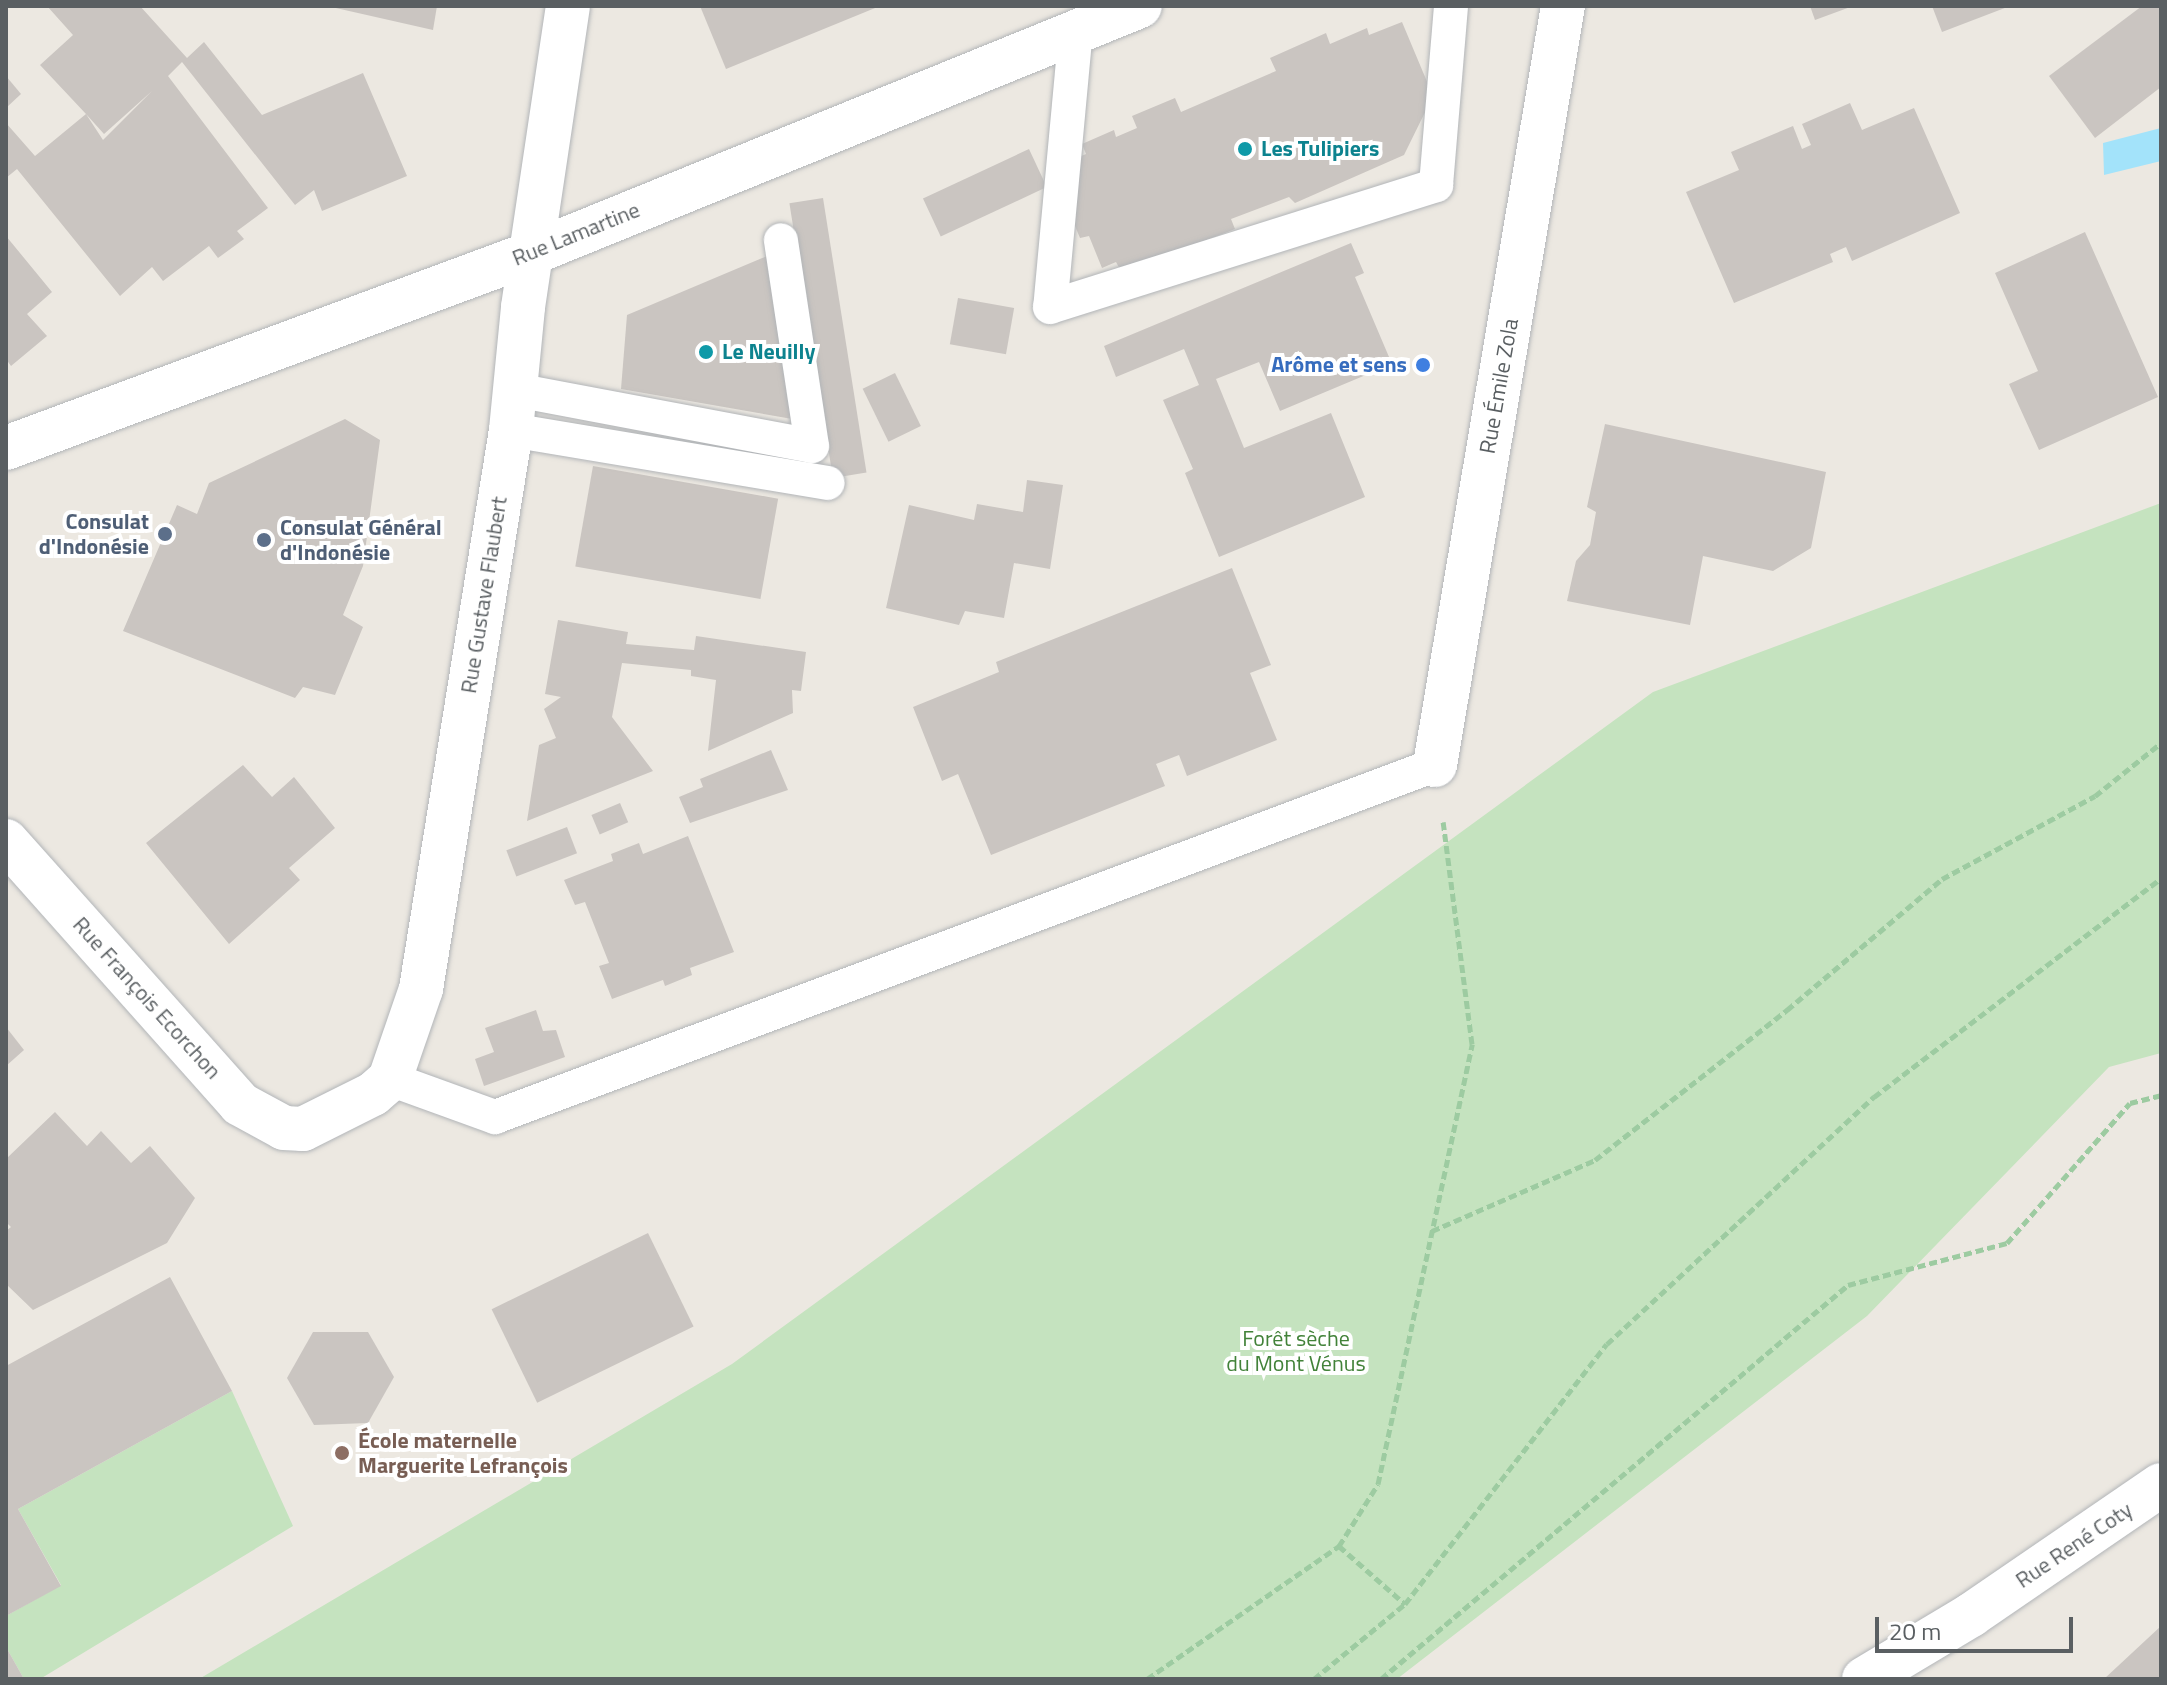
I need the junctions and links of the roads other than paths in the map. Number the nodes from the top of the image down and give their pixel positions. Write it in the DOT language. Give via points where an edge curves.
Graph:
graph roads {
  1 [pos="568,6"];
  2 [pos="1140,6"];
  3 [pos="1451,6"];
  4 [pos="1563,6"];
  5 [pos="1076,29"];
  6 [pos="781,240"];
  7 [pos="532,253"];
  8 [pos="514,410"];
  9 [pos="6,448"];
  10 [pos="828,483"];
  11 [pos="1435,765"];
  12 [pos="6,841"];
  13 [pos="390,1079"];
  14 [pos="2161,1485"];
  15 [pos="1864,1679"];
  1 -- 7 [label="street, Rue Gustave Flaubert"];
  2 -- 5 [label="street, Rue Lamartine"];
  3 -- 5 [label="lane" via="1436,185 1050,307"];
  4 -- 11 [label="street, Rue Émile Zola"];
  5 -- 7 [label="street, Rue Lamartine"];
  6 -- 8 [label="lane" via="812,446"];
  7 -- 8 [label="street, Rue Gustave Flaubert"];
  7 -- 9 [label="street, Rue Lamartine"];
  8 -- 10 [label="lane"];
  8 -- 13 [label="street, Rue Gustave Flaubert" via="421,989"];
  11 -- 13 [label="lane" via="495,1117"];
  12 -- 13 [label="street, Rue François Ecorchon" via="240,1104 284,1128 303,1129 373,1094"];
  14 -- 15 [label="street, Rue René Coty" via="1971,1615"];
}
